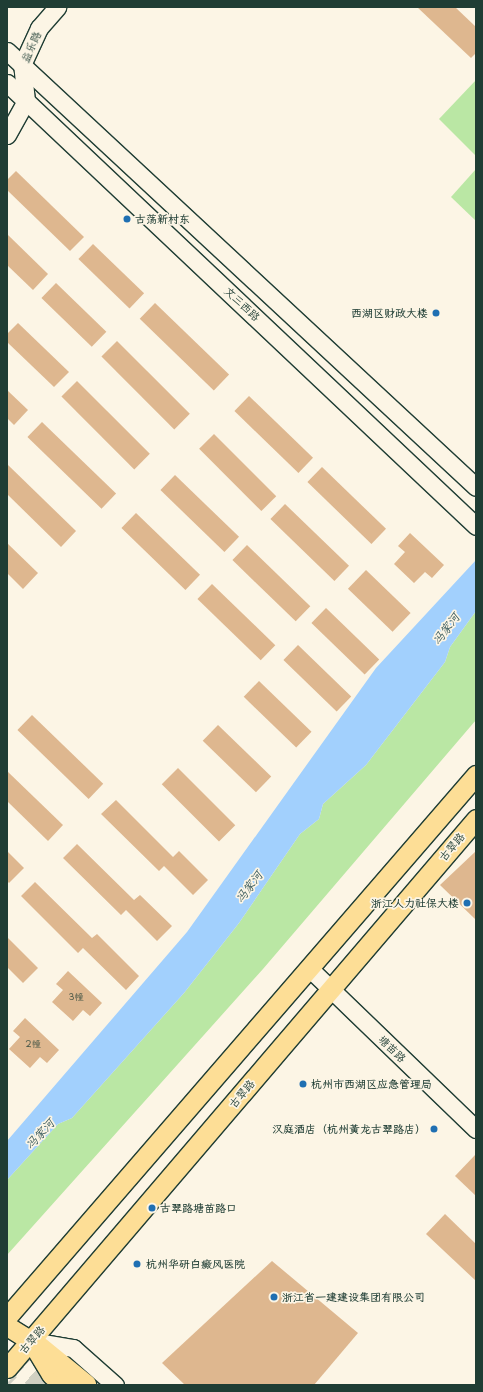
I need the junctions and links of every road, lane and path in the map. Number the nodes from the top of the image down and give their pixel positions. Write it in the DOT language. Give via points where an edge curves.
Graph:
graph roads {
  1 [pos="57,7"];
  2 [pos="7,51"];
  3 [pos="22,65"];
  4 [pos="7,83"];
  5 [pos="26,101"];
  6 [pos="7,135"];
  7 [pos="476,487"];
  8 [pos="474,524"];
  9 [pos="476,775"];
  10 [pos="476,819"];
  11 [pos="309,968"];
  12 [pos="331,990"];
  13 [pos="476,1129"];
  14 [pos="7,1317"];
  15 [pos="7,1326"];
  16 [pos="31,1341"];
  17 [pos="7,1368"];
  18 [pos="63,1385"];
  19 [pos="85,1385"];
  20 [pos="115,1385"];
  1 -- 3 [label="main road, 益乐路" via="40,28"];
  2 -- 3 [label="main road"];
  3 -- 5 [label="main road, 益乐路"];
  3 -- 7 [label="main road"];
  4 -- 5 [label="main road, 文三西路"];
  5 -- 6 [label="main road"];
  5 -- 8 [label="main road, 文三西路"];
  9 -- 11 [label="main road"];
  10 -- 12 [label="main road, 古翠路"];
  11 -- 12 [label="main road, 塘苗路"];
  11 -- 14 [label="main road"];
  12 -- 13 [label="main road, 塘苗路"];
  12 -- 16 [label="main road, 古翠路"];
  15 -- 16 [label="main road"];
  16 -- 17 [label="main road, 古翠路"];
  16 -- 18 [label="main road" via="51,1374"];
  16 -- 19 [label="highway"];
  16 -- 20 [label="main road" via="73,1348"];
}
